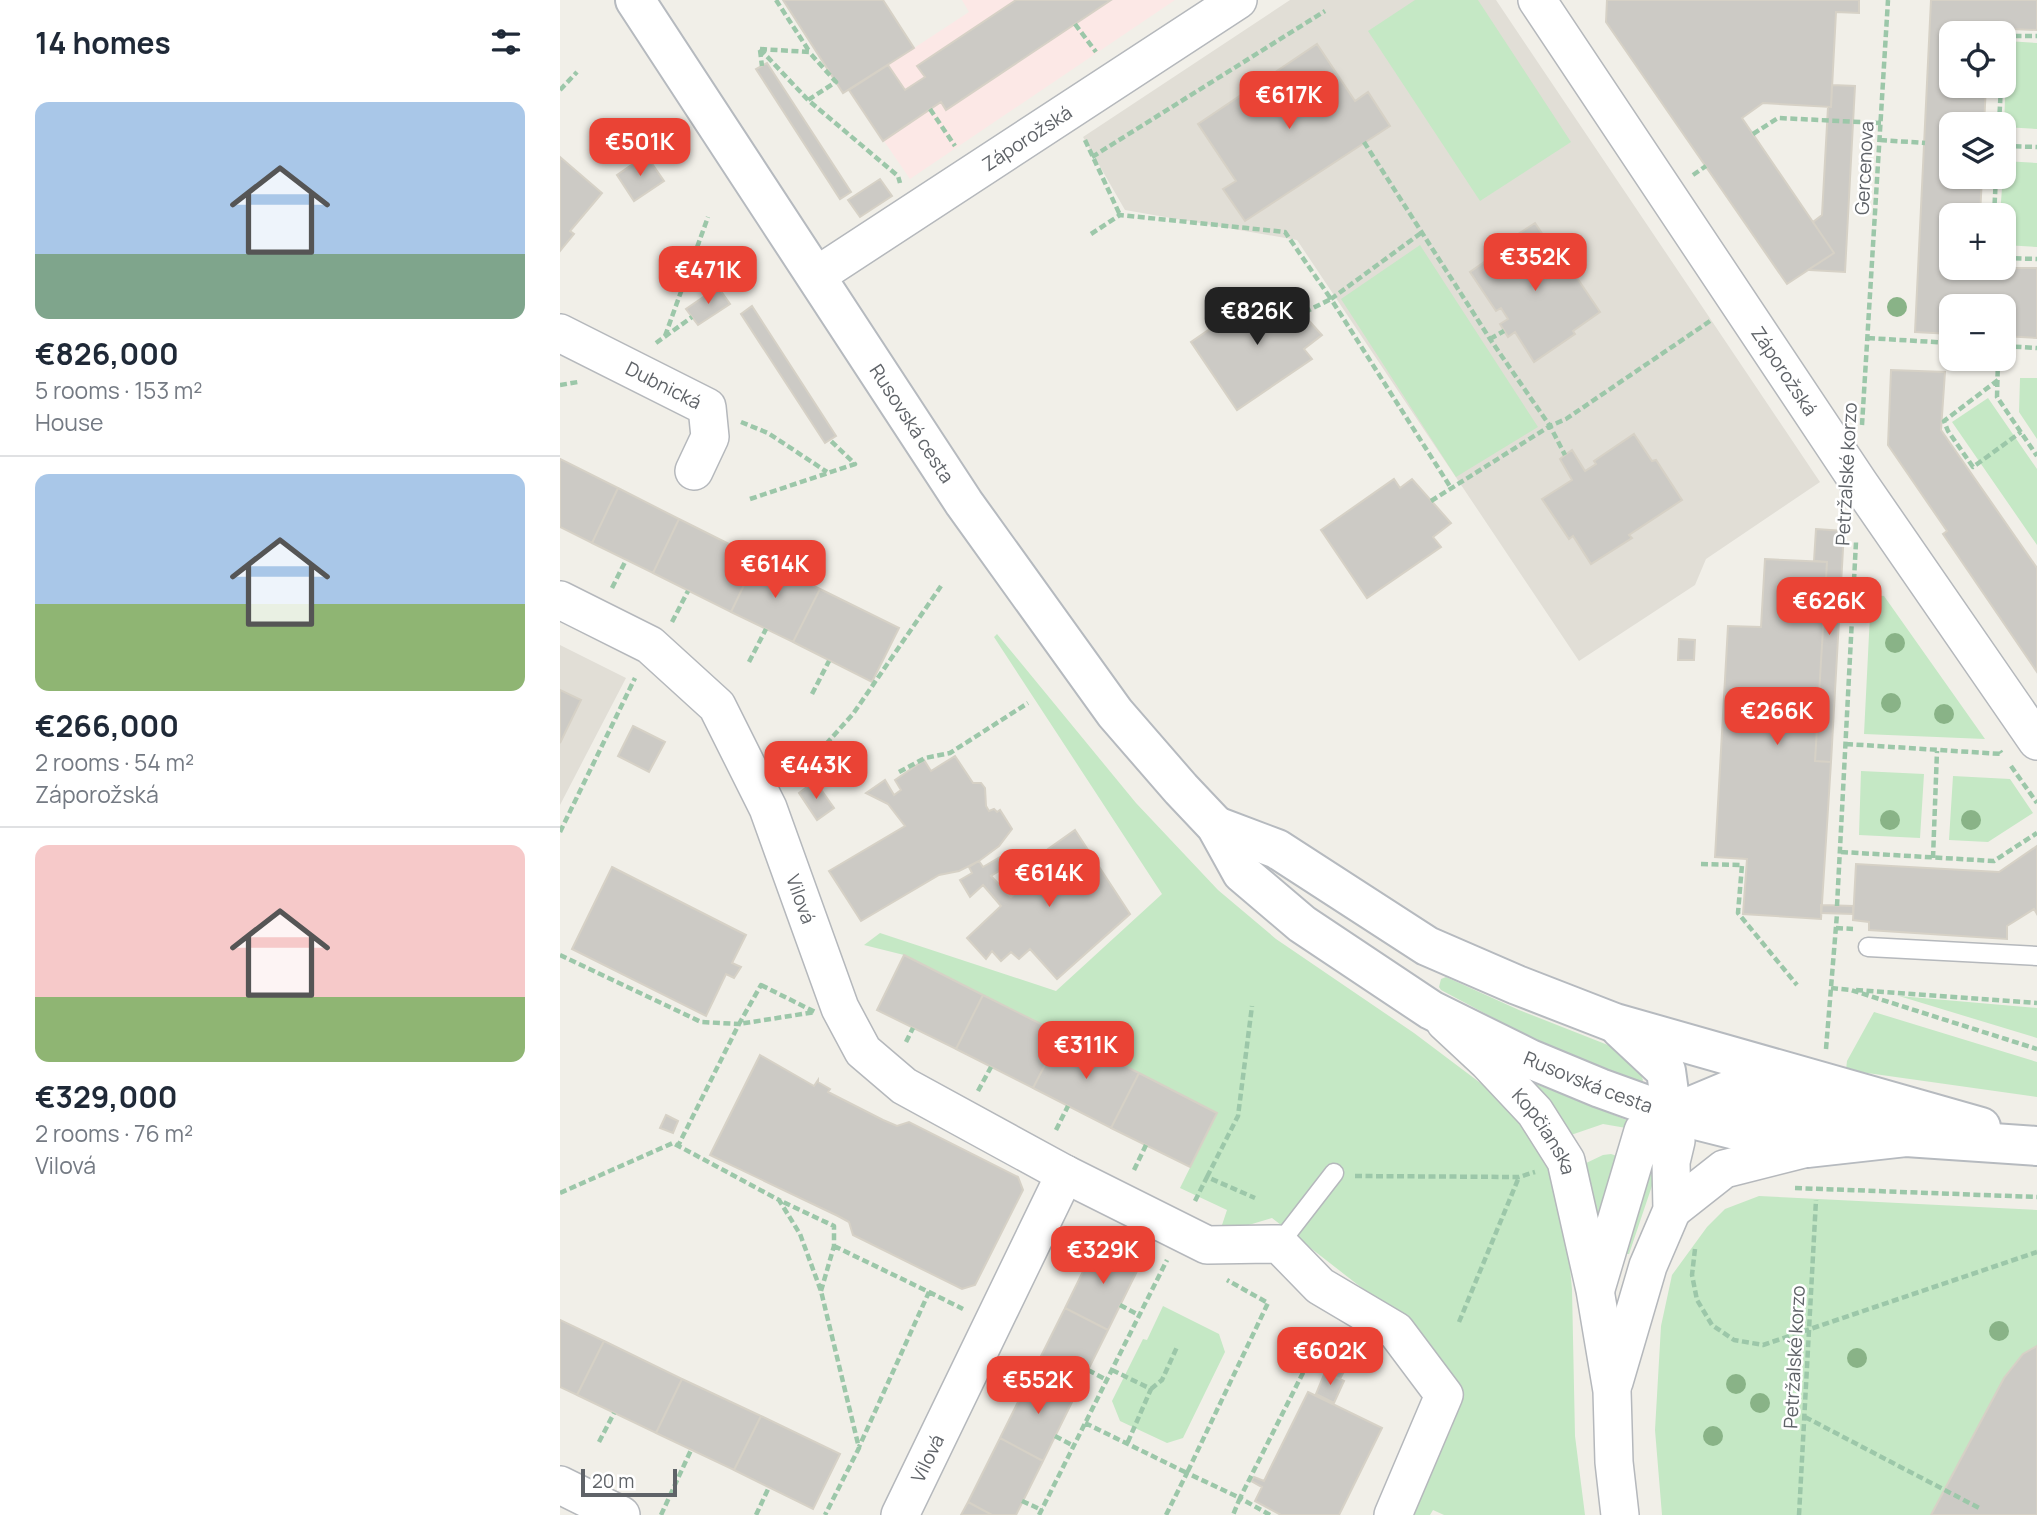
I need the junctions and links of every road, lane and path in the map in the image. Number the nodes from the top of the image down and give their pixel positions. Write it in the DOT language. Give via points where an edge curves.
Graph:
graph roads {
  1 [pos="635,0"];
  2 [pos="776,0"];
  3 [pos="1237,0"];
  4 [pos="1537,0"];
  5 [pos="1888,0"];
  6 [pos="1325,11"];
  7 [pos="1075,24"];
  8 [pos="2016,36"];
  9 [pos="2037,37"];
  10 [pos="760,49"];
  11 [pos="809,52"];
  12 [pos="1100,59"];
  13 [pos="762,66"];
  14 [pos="577,72"];
  15 [pos="560,90"];
  16 [pos="807,100"];
  17 [pos="930,109"];
  18 [pos="1066,114"];
  19 [pos="1881,123"];
  20 [pos="1753,134"];
  21 [pos="1880,140"];
  22 [pos="1364,142"];
  23 [pos="1925,143"];
  24 [pos="2016,146"];
  25 [pos="2037,147"];
  26 [pos="960,153"];
  27 [pos="1093,157"];
  28 [pos="1706,166"];
  29 [pos="1693,175"];
  30 [pos="898,176"];
  31 [pos="891,182"];
  32 [pos="903,191"];
  33 [pos="1120,215"];
  34 [pos="708,217"];
  35 [pos="1421,233"];
  36 [pos="1091,234"];
  37 [pos="2016,258"];
  38 [pos="2037,259"];
  39 [pos="816,276"];
  40 [pos="1331,299"];
  41 [pos="1301,314"];
  42 [pos="1716,317"];
  43 [pos="1504,331"];
  44 [pos="560,333"];
  45 [pos="665,337"];
  46 [pos="1868,338"];
  47 [pos="1490,339"];
  48 [pos="1939,342"];
  49 [pos="2016,347"];
  50 [pos="2037,348"];
  51 [pos="1998,371"];
  52 [pos="1998,380"];
  53 [pos="707,407"];
  54 [pos="1550,426"];
  55 [pos="1861,429"];
  56 [pos="2021,432"];
  57 [pos="830,440"];
  58 [pos="2036,453"];
  59 [pos="1565,455"];
  60 [pos="694,471"];
  61 [pos="828,472"];
  62 [pos="1858,483"];
  63 [pos="1451,488"];
  64 [pos="750,499"];
  65 [pos="1431,501"];
  66 [pos="1856,544"];
  67 [pos="1864,555"];
  68 [pos="626,560"];
  69 [pos="940,586"];
  70 [pos="688,591"];
  71 [pos="610,592"];
  72 [pos="560,600"];
  73 [pos="671,623"];
  74 [pos="766,629"];
  75 [pos="829,661"];
  76 [pos="749,662"];
  77 [pos="636,677"];
  78 [pos="812,694"];
  79 [pos="1028,703"];
  80 [pos="2037,741"];
  81 [pos="1995,743"];
  82 [pos="1846,744"];
  83 [pos="1937,751"];
  84 [pos="2002,754"];
  85 [pos="899,772"];
  86 [pos="2037,803"];
  87 [pos="768,808"];
  88 [pos="1216,826"];
  89 [pos="560,832"];
  90 [pos="2037,833"];
  91 [pos="1841,852"];
  92 [pos="1933,859"];
  93 [pos="1701,863"];
  94 [pos="1838,906"];
  95 [pos="1838,914"];
  96 [pos="1868,947"];
  97 [pos="560,956"];
  98 [pos="2037,956"];
  99 [pos="1797,985"];
  100 [pos="1831,988"];
  101 [pos="1851,989"];
  102 [pos="2037,1003"];
  103 [pos="1252,1006"];
  104 [pos="1431,1010"];
  105 [pos="1615,1023"];
  106 [pos="739,1024"];
  107 [pos="2037,1049"];
  108 [pos="1825,1057"];
  109 [pos="990,1067"];
  110 [pos="978,1091"];
  111 [pos="1068,1106"];
  112 [pos="1672,1114"];
  113 [pos="1056,1131"];
  114 [pos="1906,1138"];
  115 [pos="2037,1144"];
  116 [pos="1146,1145"];
  117 [pos="678,1146"];
  118 [pos="1807,1148"];
  119 [pos="1566,1161"];
  120 [pos="1133,1170"];
  121 [pos="1334,1173"];
  122 [pos="1065,1174"];
  123 [pos="1207,1178"];
  124 [pos="1519,1178"];
  125 [pos="1785,1188"];
  126 [pos="560,1193"];
  127 [pos="2037,1197"];
  128 [pos="1255,1198"];
  129 [pos="779,1200"];
  130 [pos="1816,1200"];
  131 [pos="1195,1201"];
  132 [pos="1672,1210"];
  133 [pos="1696,1238"];
  134 [pos="1279,1244"];
  135 [pos="834,1246"];
  136 [pos="1172,1249"];
  137 [pos="2037,1252"];
  138 [pos="1220,1276"];
  139 [pos="1595,1290"];
  140 [pos="821,1291"];
  141 [pos="1120,1305"];
  142 [pos="1139,1315"];
  143 [pos="1458,1322"];
  144 [pos="1809,1330"];
  145 [pos="1338,1334"];
  146 [pos="1177,1347"];
  147 [pos="1088,1370"];
  148 [pos="1112,1370"];
  149 [pos="1107,1380"];
  150 [pos="1151,1389"];
  151 [pos="1612,1391"];
  152 [pos="614,1413"];
  153 [pos="1805,1417"];
  154 [pos="1085,1423"];
  155 [pos="1055,1436"];
  156 [pos="599,1442"];
  157 [pos="1128,1444"];
  158 [pos="1074,1446"];
  159 [pos="859,1448"];
  160 [pos="691,1450"];
  161 [pos="1187,1473"];
  162 [pos="560,1485"];
  163 [pos="769,1487"];
  164 [pos="1240,1498"];
  165 [pos="1022,1501"];
  166 [pos="1981,1508"];
  167 [pos="1041,1512"];
  168 [pos="621,1515"];
  169 [pos="661,1515"];
  170 [pos="756,1515"];
  171 [pos="825,1515"];
  172 [pos="900,1515"];
  173 [pos="1166,1515"];
  174 [pos="1233,1515"];
  175 [pos="1270,1515"];
  176 [pos="1393,1515"];
  177 [pos="1620,1515"];
  178 [pos="1799,1515"];
  1 -- 39 [label="street, Rusovská cesta"];
  2 -- 11 [label="path"];
  3 -- 18 [label="street, Záporožská"];
  4 -- 62 [label="street, Záporožská"];
  5 -- 19 [label="path, Gercenova"];
  6 -- 27 [label="path"];
  7 -- 12 [label="path"];
  8 -- 9 [label="path"];
  10 -- 11 [label="path"];
  10 -- 13 [label="path"];
  10 -- 16 [label="path"];
  11 -- 16 [label="path" via="836,82"];
  14 -- 15 [label="path"];
  16 -- 30 [label="path"];
  17 -- 26 [label="path"];
  18 -- 27 [label="path"];
  18 -- 39 [label="street, Záporožská"];
  19 -- 20 [label="path" via="1778,118"];
  19 -- 21 [label="path, Gercenova"];
  21 -- 23 [label="path"];
  21 -- 46 [label="path, Gercenova"];
  22 -- 35 [label="path"];
  24 -- 25 [label="path"];
  27 -- 33 [label="path"];
  28 -- 29 [label="path"];
  30 -- 31 [label="path"];
  30 -- 32 [label="path"];
  33 -- 36 [label="path"];
  33 -- 40 [label="path" via="1285,232"];
  34 -- 45 [label="path"];
  35 -- 40 [label="path"];
  35 -- 47 [label="path"];
  37 -- 38 [label="path"];
  39 -- 88 [label="street, Rusovská cesta" via="964,503 1115,713"];
  40 -- 41 [label="path"];
  40 -- 63 [label="path"];
  42 -- 54 [label="path"];
  43 -- 47 [label="path"];
  44 -- 53 [label="street, Dubnická"];
  46 -- 48 [label="path"];
  46 -- 55 [label="path, Petržalské korzo"];
  47 -- 54 [label="path"];
  49 -- 50 [label="path"];
  51 -- 52 [label="path"];
  52 -- 56 [label="path" via="1997,397"];
  52 -- 56 [label="path" via="1944,421 1948,431 1973,467"];
  53 -- 60 [label="street, Dubnická" via="710,437"];
  53 -- 61 [label="path" via="768,433"];
  54 -- 59 [label="path"];
  54 -- 63 [label="path"];
  56 -- 58 [label="path"];
  57 -- 61 [label="path" via="855,464"];
  61 -- 64 [label="path"];
  62 -- 66 [label="path, Petržalské korzo"];
  62 -- 80 [label="street, Záporožská"];
  63 -- 65 [label="path"];
  66 -- 67 [label="path"];
  66 -- 82 [label="path, Petržalské korzo"];
  68 -- 71 [label="path"];
  69 -- 87 [label="path" via="853,714"];
  70 -- 73 [label="path"];
  72 -- 87 [label="street, Vilová" via="650,645 718,706"];
  74 -- 76 [label="path"];
  75 -- 78 [label="path"];
  77 -- 89 [label="path"];
  79 -- 85 [label="path" via="950,753 925,758"];
  81 -- 84 [label="path"];
  82 -- 83 [label="path"];
  82 -- 91 [label="path, Petržalské korzo"];
  83 -- 84 [label="path"];
  83 -- 92 [label="path"];
  84 -- 86 [label="path"];
  87 -- 122 [label="street, Vilová" via="840,1008 863,1051 904,1086"];
  88 -- 104 [label="street, Rusovská cesta" via="1241,873 1302,924"];
  88 -- 105 [label="street, Rusovská cesta" via="1277,849 1427,946"];
  90 -- 92 [label="path" via="1994,861"];
  91 -- 92 [label="path"];
  91 -- 94 [label="path, Petržalské korzo"];
  93 -- 99 [label="path" via="1742,865 1738,913"];
  95 -- 100 [label="path"];
  96 -- 98 [label="lane"];
  97 -- 106 [label="path" via="701,1022"];
  100 -- 101 [label="path"];
  100 -- 108 [label="path"];
  101 -- 102 [label="path"];
  101 -- 107 [label="path"];
  103 -- 123 [label="path" via="1238,1116"];
  104 -- 112 [label="street, Rusovská cesta" via="1530,1059"];
  104 -- 119 [label="street, Kopčianska" via="1535,1112"];
  105 -- 112 [label="street" via="1665,1071"];
  105 -- 115 [label="street, Rusovská cesta"];
  106 -- 106 [label="path" via="802,1014 815,1012 761,985"];
  106 -- 117 [label="path"];
  109 -- 110 [label="path"];
  111 -- 113 [label="path"];
  112 -- 114 [label="street" via="1727,1091"];
  112 -- 118 [label="street, Rusovská cesta"];
  112 -- 132 [label="street, Kopčianska" via="1676,1141 1671,1162"];
  112 -- 139 [label="street, Kopčianska" via="1643,1131"];
  114 -- 115 [label="street, Rusovská cesta"];
  114 -- 118 [label="street, Rusovská cesta"];
  116 -- 120 [label="path"];
  117 -- 126 [label="path" via="673,1143"];
  117 -- 129 [label="path"];
  118 -- 132 [label="street, Kopčianska" via="1724,1169"];
  119 -- 124 [label="path"];
  119 -- 139 [label="street, Kopčianska"];
  121 -- 124 [label="path"];
  121 -- 134 [label="lane"];
  122 -- 134 [label="street, Vilová" via="1207,1245"];
  122 -- 172 [label="street, Vilová"];
  123 -- 128 [label="path"];
  123 -- 131 [label="path"];
  124 -- 143 [label="path"];
  125 -- 127 [label="path"];
  129 -- 135 [label="path" via="834,1226"];
  129 -- 140 [label="path" via="800,1234"];
  130 -- 144 [label="path, Petržalské korzo"];
  132 -- 151 [label="street, Kopčianska" via="1648,1266"];
  133 -- 144 [label="path" via="1692,1275 1697,1300 1712,1325 1734,1340 1763,1345"];
  134 -- 176 [label="street" via="1320,1286 1396,1331 1444,1395"];
  135 -- 140 [label="path"];
  135 -- 159 [label="path" via="929,1292"];
  136 -- 142 [label="path"];
  137 -- 144 [label="path"];
  138 -- 161 [label="path" via="1268,1303"];
  139 -- 151 [label="street, Kopčianska"];
  140 -- 159 [label="path"];
  141 -- 142 [label="path"];
  142 -- 148 [label="path"];
  144 -- 153 [label="path, Petržalské korzo"];
  145 -- 164 [label="path" via="1318,1343"];
  146 -- 150 [label="path" via="1162,1380"];
  147 -- 149 [label="path"];
  148 -- 149 [label="path"];
  148 -- 150 [label="path"];
  149 -- 154 [label="path"];
  150 -- 157 [label="path"];
  151 -- 177 [label="street, Kopčianska"];
  152 -- 156 [label="path"];
  153 -- 166 [label="path"];
  153 -- 178 [label="path, Petržalské korzo"];
  154 -- 157 [label="path"];
  154 -- 158 [label="path"];
  155 -- 158 [label="path"];
  157 -- 161 [label="path"];
  158 -- 167 [label="path"];
  159 -- 171 [label="path"];
  160 -- 169 [label="path"];
  161 -- 164 [label="path"];
  161 -- 173 [label="path"];
  162 -- 168 [label="street"];
  163 -- 170 [label="path"];
  164 -- 174 [label="path"];
  164 -- 175 [label="path"];
  165 -- 167 [label="path"];
}
